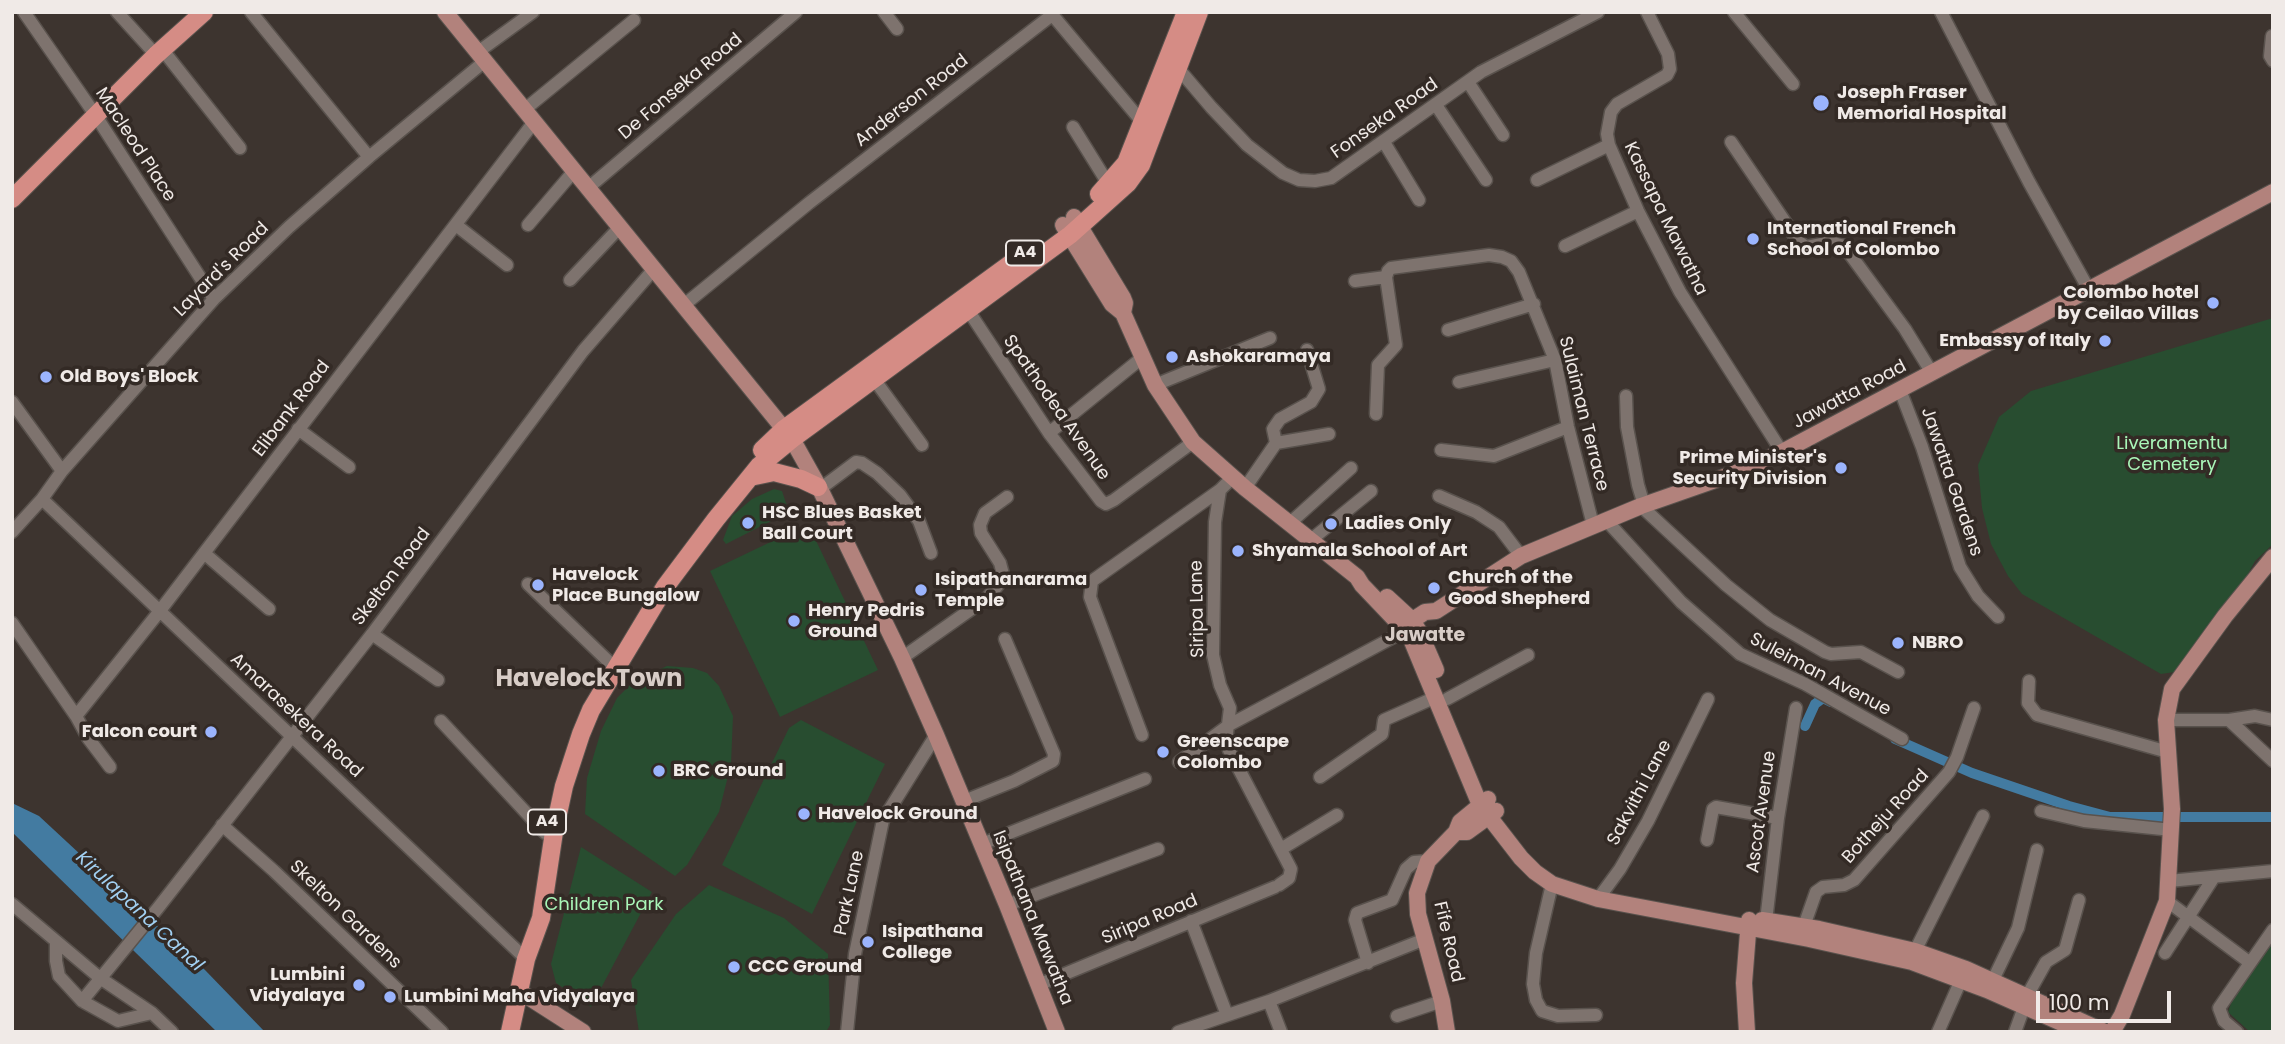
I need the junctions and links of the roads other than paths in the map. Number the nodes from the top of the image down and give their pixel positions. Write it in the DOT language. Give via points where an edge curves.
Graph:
graph roads {
  1 [pos="24,12"];
  2 [pos="117,12"];
  3 [pos="251,12"];
  4 [pos="445,12"];
  5 [pos="533,12"];
  6 [pos="796,12"];
  7 [pos="884,12"];
  8 [pos="1186,12"];
  9 [pos="1199,12"];
  10 [pos="1598,12"];
  11 [pos="1647,12"];
  12 [pos="1734,12"];
  13 [pos="1941,12"];
  14 [pos="1051,14"];
  15 [pos="194,15"];
  16 [pos="634,20"];
  17 [pos="897,29"];
  18 [pos="2272,36"];
  19 [pos="159,52"];
  20 [pos="481,57"];
  21 [pos="2273,61"];
  22 [pos="1177,67"];
  23 [pos="1468,82"];
  24 [pos="1793,84"];
  25 [pos="1436,105"];
  26 [pos="96,116"];
  27 [pos="529,116"];
  28 [pos="1143,123"];
  29 [pos="1073,127"];
  30 [pos="1503,135"];
  31 [pos="1384,142"];
  32 [pos="1731,142"];
  33 [pos="1609,145"];
  34 [pos="240,148"];
  35 [pos="369,157"];
  36 [pos="574,171"];
  37 [pos="1486,180"];
  38 [pos="1537,180"];
  39 [pos="1110,185"];
  40 [pos="588,188"];
  41 [pos="2273,192"];
  42 [pos="12,199"];
  43 [pos="1419,200"];
  44 [pos="1638,211"];
  45 [pos="456,225"];
  46 [pos="528,225"];
  47 [pos="1072,226"];
  48 [pos="620,227"];
  49 [pos="1565,246"];
  50 [pos="507,265"];
  51 [pos="654,269"];
  52 [pos="1386,277"];
  53 [pos="570,280"];
  54 [pos="1355,281"];
  55 [pos="2088,288"];
  56 [pos="214,299"];
  57 [pos="1534,304"];
  58 [pos="684,305"];
  59 [pos="968,310"];
  60 [pos="1448,331"];
  61 [pos="1270,338"];
  62 [pos="1307,350"];
  63 [pos="1143,357"];
  64 [pos="1555,360"];
  65 [pos="1932,373"];
  66 [pos="874,379"];
  67 [pos="1458,382"];
  68 [pos="1155,385"];
  69 [pos="1900,390"];
  70 [pos="1626,396"];
  71 [pos="12,402"];
  72 [pos="1376,414"];
  73 [pos="1568,427"];
  74 [pos="298,429"];
  75 [pos="1049,432"];
  76 [pos="788,434"];
  77 [pos="1329,434"];
  78 [pos="1193,442"];
  79 [pos="1276,443"];
  80 [pos="922,445"];
  81 [pos="1441,450"];
  82 [pos="1782,452"];
  83 [pos="349,467"];
  84 [pos="1351,468"];
  85 [pos="62,471"];
  86 [pos="750,477"];
  87 [pos="1239,482"];
  88 [pos="819,488"];
  89 [pos="1220,490"];
  90 [pos="1371,491"];
  91 [pos="1439,496"];
  92 [pos="1007,497"];
  93 [pos="42,499"];
  94 [pos="1643,505"];
  95 [pos="1600,522"];
  96 [pos="1290,523"];
  97 [pos="12,532"];
  98 [pos="1311,539"];
  99 [pos="204,553"];
  100 [pos="932,553"];
  101 [pos="1521,556"];
  102 [pos="2273,557"];
  103 [pos="528,584"];
  104 [pos="269,609"];
  105 [pos="159,611"];
  106 [pos="1998,617"];
  107 [pos="12,623"];
  108 [pos="1410,630"];
  109 [pos="372,634"];
  110 [pos="1005,639"];
  111 [pos="1528,655"];
  112 [pos="902,658"];
  113 [pos="607,661"];
  114 [pos="1898,672"];
  115 [pos="438,680"];
  116 [pos="2029,681"];
  117 [pos="1441,698"];
  118 [pos="1708,699"];
  119 [pos="1796,708"];
  120 [pos="1974,708"];
  121 [pos="76,716"];
  122 [pos="2166,720"];
  123 [pos="2229,720"];
  124 [pos="2273,720"];
  125 [pos="441,721"];
  126 [pos="1229,725"];
  127 [pos="292,735"];
  128 [pos="936,735"];
  129 [pos="1142,735"];
  130 [pos="1902,739"];
  131 [pos="2168,752"];
  132 [pos="2273,761"];
  133 [pos="1179,762"];
  134 [pos="110,767"];
  135 [pos="1320,777"];
  136 [pos="1145,779"];
  137 [pos="964,801"];
  138 [pos="1488,808"];
  139 [pos="2041,811"];
  140 [pos="1337,815"];
  141 [pos="1983,816"];
  142 [pos="1778,818"];
  143 [pos="222,825"];
  144 [pos="2172,830"];
  145 [pos="545,833"];
  146 [pos="1707,840"];
  147 [pos="982,844"];
  148 [pos="1158,849"];
  149 [pos="1281,849"];
  150 [pos="2036,850"];
  151 [pos="1428,861"];
  152 [pos="2273,871"];
  153 [pos="2214,877"];
  154 [pos="2169,881"];
  155 [pos="1281,883"];
  156 [pos="1552,884"];
  157 [pos="1600,895"];
  158 [pos="2079,901"];
  159 [pos="2167,901"];
  160 [pos="12,904"];
  161 [pos="1007,905"];
  162 [pos="2187,918"];
  163 [pos="1766,921"];
  164 [pos="1191,922"];
  165 [pos="1748,923"];
  166 [pos="1804,926"];
  167 [pos="2273,930"];
  168 [pos="1425,939"];
  169 [pos="56,941"];
  170 [pos="1915,951"];
  171 [pos="2165,953"];
  172 [pos="526,959"];
  173 [pos="2249,962"];
  174 [pos="1368,963"];
  175 [pos="103,974"];
  176 [pos="1961,980"];
  177 [pos="1992,982"];
  178 [pos="1038,985"];
  179 [pos="519,991"];
  180 [pos="82,1001"];
  181 [pos="1269,1001"];
  182 [pos="1442,1001"];
  183 [pos="2026,1001"];
  184 [pos="152,1013"];
  185 [pos="1227,1015"];
  186 [pos="1596,1015"];
  187 [pos="1396,1016"];
  188 [pos="172,1032"];
  189 [pos="442,1032"];
  190 [pos="510,1032"];
  191 [pos="583,1032"];
  192 [pos="847,1032"];
  193 [pos="1057,1032"];
  194 [pos="1178,1032"];
  195 [pos="1281,1032"];
  196 [pos="1447,1032"];
  197 [pos="1747,1032"];
  198 [pos="1938,1032"];
  199 [pos="2015,1032"];
  200 [pos="2082,1032"];
  201 [pos="2105,1032"];
  202 [pos="2112,1032"];
  203 [pos="2238,1032"];
  1 -- 26 [label="street, Macleod Place"];
  2 -- 19 [label="street"];
  3 -- 35 [label="street"];
  4 -- 20 [label="main road, Isipathana Mawatha"];
  5 -- 20 [label="street, Layard's Road"];
  6 -- 40 [label="street, De Fonseka Road"];
  7 -- 17 [label="street"];
  8 -- 28 [label="highway, A4"];
  9 -- 22 [label="highway, A4"];
  10 -- 23 [label="street, Fonseka Road"];
  11 -- 33 [label="street, Kassapa Mawatha" via="1671,62 1670,69 1617,104 1611,112"];
  12 -- 24 [label="street"];
  13 -- 55 [label="street"];
  14 -- 28 [label="street, Anderson Road"];
  14 -- 58 [label="street, Anderson Road"];
  15 -- 19 [label="highway"];
  16 -- 27 [label="street, Elibank Road"];
  18 -- 21 [label="street"];
  19 -- 26 [label="highway"];
  19 -- 34 [label="street"];
  20 -- 27 [label="main road, Isipathana Mawatha"];
  20 -- 35 [label="street, Layard's Road"];
  22 -- 31 [label="street, Fonseka Road" via="1247,145 1299,180 1331,178"];
  22 -- 47 [label="highway, A4" via="1140,165 1128,183"];
  23 -- 25 [label="street, Fonseka Road"];
  23 -- 30 [label="street"];
  25 -- 31 [label="street, Fonseka Road"];
  25 -- 37 [label="street"];
  26 -- 42 [label="highway"];
  26 -- 56 [label="street, Macleod Place"];
  27 -- 36 [label="main road, Isipathana Mawatha"];
  27 -- 45 [label="street, Elibank Road"];
  28 -- 39 [label="highway, A4" via="1126,163"];
  29 -- 39 [label="street"];
  31 -- 43 [label="street"];
  32 -- 65 [label="street" via="1798,241 1807,247 1830,242 1844,246"];
  33 -- 38 [label="street"];
  33 -- 44 [label="street, Kassapa Mawatha"];
  35 -- 56 [label="street, Layard's Road"];
  36 -- 40 [label="main road, Isipathana Mawatha"];
  36 -- 46 [label="street"];
  39 -- 47 [label="highway, A4"];
  40 -- 48 [label="main road, Isipathana Mawatha"];
  41 -- 55 [label="main road, Jawatta Road"];
  44 -- 49 [label="street"];
  44 -- 82 [label="street, Kassapa Mawatha" via="1680,292"];
  45 -- 50 [label="street"];
  45 -- 74 [label="street, Elibank Road"];
  47 -- 59 [label="highway, A4"];
  47 -- 63 [label="main road" via="1123,298 1123,313"];
  47 -- 76 [label="highway, A4"];
  48 -- 51 [label="main road, Isipathana Mawatha"];
  48 -- 53 [label="street"];
  51 -- 58 [label="main road, Isipathana Mawatha"];
  51 -- 109 [label="street, Skelton Road" via="583,351"];
  52 -- 54 [label="street"];
  52 -- 57 [label="street, Sulaiman Terrace" via="1391,268 1502,257 1520,272"];
  52 -- 72 [label="street" via="1396,345 1377,365"];
  55 -- 65 [label="main road, Jawatta Road"];
  56 -- 85 [label="street, Layard's Road"];
  57 -- 60 [label="street"];
  57 -- 64 [label="street, Sulaiman Terrace"];
  58 -- 76 [label="main road, Isipathana Mawatha"];
  59 -- 66 [label="highway, A4"];
  59 -- 75 [label="street, Spathodea Avenue"];
  61 -- 68 [label="street"];
  62 -- 79 [label="street" via="1318,389 1311,402 1280,419 1273,429"];
  63 -- 68 [label="main road"];
  63 -- 75 [label="street"];
  64 -- 67 [label="street"];
  64 -- 73 [label="street, Sulaiman Terrace"];
  65 -- 69 [label="main road, Jawatta Road"];
  66 -- 76 [label="highway, A4"];
  66 -- 80 [label="street"];
  68 -- 78 [label="main road"];
  69 -- 82 [label="main road, Jawatta Road"];
  69 -- 106 [label="street, Jawatta Gardens" via="1960,567"];
  70 -- 94 [label="street" via="1627,427"];
  71 -- 85 [label="street"];
  73 -- 81 [label="street" via="1494,456"];
  73 -- 95 [label="street, Sulaiman Terrace"];
  74 -- 83 [label="street"];
  74 -- 99 [label="street, Elibank Road"];
  75 -- 78 [label="street, Spathodea Avenue" via="1106,504"];
  76 -- 86 [label="highway, A4"];
  76 -- 88 [label="main road, Isipathana Mawatha"];
  76 -- 113 [label="highway, A4" via="751,461 701,522"];
  77 -- 79 [label="street"];
  78 -- 87 [label="main road"];
  79 -- 87 [label="street"];
  82 -- 94 [label="main road, Jawatta Road" via="1744,471"];
  84 -- 96 [label="street"];
  85 -- 93 [label="street, Layard's Road"];
  86 -- 88 [label="highway" via="774,472"];
  86 -- 172 [label="highway, A4" via="665,587 591,710 564,786 541,918"];
  87 -- 89 [label="street"];
  87 -- 96 [label="main road"];
  88 -- 100 [label="street" via="856,462 862,463 900,495 919,521"];
  88 -- 112 [label="main road, Isipathana Mawatha"];
  89 -- 126 [label="street, Siripa Lane" via="1215,522 1213,654 1230,708"];
  89 -- 129 [label="street" via="1092,581 1090,597"];
  90 -- 98 [label="street"];
  91 -- 101 [label="street" via="1499,527"];
  92 -- 112 [label="street" via="985,513 980,525 1004,578 988,598"];
  93 -- 97 [label="street, Layard's Road"];
  93 -- 105 [label="street, Amarasekera Road"];
  94 -- 95 [label="main road, Jawatta Road"];
  94 -- 114 [label="street" via="1726,585 1770,620 1825,652 1861,652"];
  95 -- 101 [label="main road, Jawatta Road"];
  95 -- 130 [label="street, Suleiman Avenue" via="1740,654 1805,684"];
  96 -- 98 [label="main road"];
  98 -- 108 [label="main road"];
  99 -- 104 [label="street"];
  99 -- 105 [label="street, Elibank Road"];
  101 -- 108 [label="main road, Jawatta Road" via="1436,611 1432,622"];
  102 -- 122 [label="main road" via="2172,689"];
  103 -- 113 [label="street"];
  105 -- 121 [label="street, Elibank Road"];
  105 -- 127 [label="street, Amarasekera Road"];
  107 -- 121 [label="street"];
  108 -- 117 [label="main road"];
  108 -- 126 [label="street"];
  109 -- 115 [label="street"];
  109 -- 127 [label="street, Skelton Road"];
  110 -- 137 [label="street" via="1054,761"];
  111 -- 117 [label="street"];
  112 -- 128 [label="main road, Isipathana Mawatha"];
  113 -- 145 [label="highway, A4" via="571,731"];
  116 -- 131 [label="street" via="2028,702 2037,715"];
  117 -- 135 [label="street" via="1384,720 1382,734"];
  117 -- 138 [label="main road"];
  118 -- 157 [label="street, Sakvithi Lane" via="1648,821"];
  119 -- 142 [label="street, Ascot Avenue"];
  120 -- 166 [label="street, Botheju Road" via="1949,772 1854,880 1816,892"];
  121 -- 134 [label="street"];
  122 -- 123 [label="street"];
  122 -- 131 [label="main road"];
  123 -- 124 [label="street" via="2255,716"];
  123 -- 132 [label="street"];
  125 -- 145 [label="street"];
  126 -- 133 [label="street"];
  126 -- 149 [label="street, Siripa Lane" via="1229,750"];
  127 -- 143 [label="street, Skelton Road"];
  127 -- 172 [label="street, Amarasekera Road"];
  128 -- 137 [label="main road, Isipathana Mawatha"];
  128 -- 192 [label="street, Park Lane" via="883,820 855,954"];
  131 -- 144 [label="main road"];
  136 -- 147 [label="street"];
  137 -- 147 [label="main road, Isipathana Mawatha"];
  138 -- 151 [label="main road, Fife Road" via="1467,832 1457,832"];
  138 -- 156 [label="main road" via="1521,859"];
  138 -- 157 [label="main road" via="1555,876"];
  139 -- 144 [label="street" via="2084,821"];
  140 -- 149 [label="street"];
  141 -- 170 [label="street"];
  142 -- 146 [label="street" via="1719,807 1713,809"];
  142 -- 163 [label="street, Ascot Avenue"];
  143 -- 175 [label="street, Skelton Road"];
  143 -- 189 [label="street, Skelton Gardens"];
  144 -- 154 [label="main road"];
  145 -- 172 [label="highway, A4"];
  147 -- 161 [label="main road, Isipathana Mawatha"];
  148 -- 161 [label="street"];
  149 -- 155 [label="street, Siripa Lane" via="1291,869"];
  150 -- 177 [label="street" via="2018,928"];
  151 -- 168 [label="main road, Fife Road" via="1418,893"];
  151 -- 174 [label="street" via="1414,862 1406,869 1392,900 1357,913"];
  152 -- 153 [label="street"];
  153 -- 154 [label="street"];
  153 -- 162 [label="street"];
  154 -- 159 [label="main road"];
  155 -- 164 [label="street, Siripa Road"];
  156 -- 157 [label="main road"];
  156 -- 186 [label="street" via="1536,953 1536,1000 1542,1011 1558,1016"];
  157 -- 165 [label="main road"];
  158 -- 183 [label="street" via="2065,950 2046,962"];
  159 -- 162 [label="street"];
  159 -- 202 [label="main road"];
  160 -- 169 [label="street"];
  161 -- 178 [label="main road, Isipathana Mawatha"];
  162 -- 171 [label="street"];
  162 -- 173 [label="street"];
  163 -- 165 [label="main road"];
  163 -- 166 [label="main road"];
  164 -- 178 [label="street, Siripa Road"];
  164 -- 185 [label="street"];
  165 -- 176 [label="main road" via="1912,962"];
  165 -- 197 [label="main road"];
  166 -- 170 [label="main road"];
  167 -- 173 [label="street"];
  168 -- 174 [label="street"];
  168 -- 182 [label="main road, Fife Road"];
  169 -- 175 [label="street"];
  169 -- 180 [label="street" via="59,976"];
  170 -- 177 [label="main road"];
  172 -- 179 [label="highway, A4"];
  173 -- 203 [label="street" via="2219,1008 2224,1021"];
  174 -- 181 [label="street"];
  175 -- 180 [label="street, Skelton Road"];
  175 -- 184 [label="street"];
  176 -- 183 [label="main road"];
  176 -- 198 [label="street"];
  177 -- 183 [label="main road"];
  178 -- 193 [label="main road, Isipathana Mawatha"];
  179 -- 190 [label="highway, A4"];
  179 -- 191 [label="main road"];
  180 -- 184 [label="street" via="118,1021"];
  181 -- 185 [label="street"];
  181 -- 195 [label="street"];
  182 -- 187 [label="street"];
  182 -- 196 [label="main road, Fife Road"];
  183 -- 199 [label="street"];
  183 -- 200 [label="main road"];
  183 -- 201 [label="main road"];
  184 -- 188 [label="street"];
  185 -- 194 [label="street"];
}
